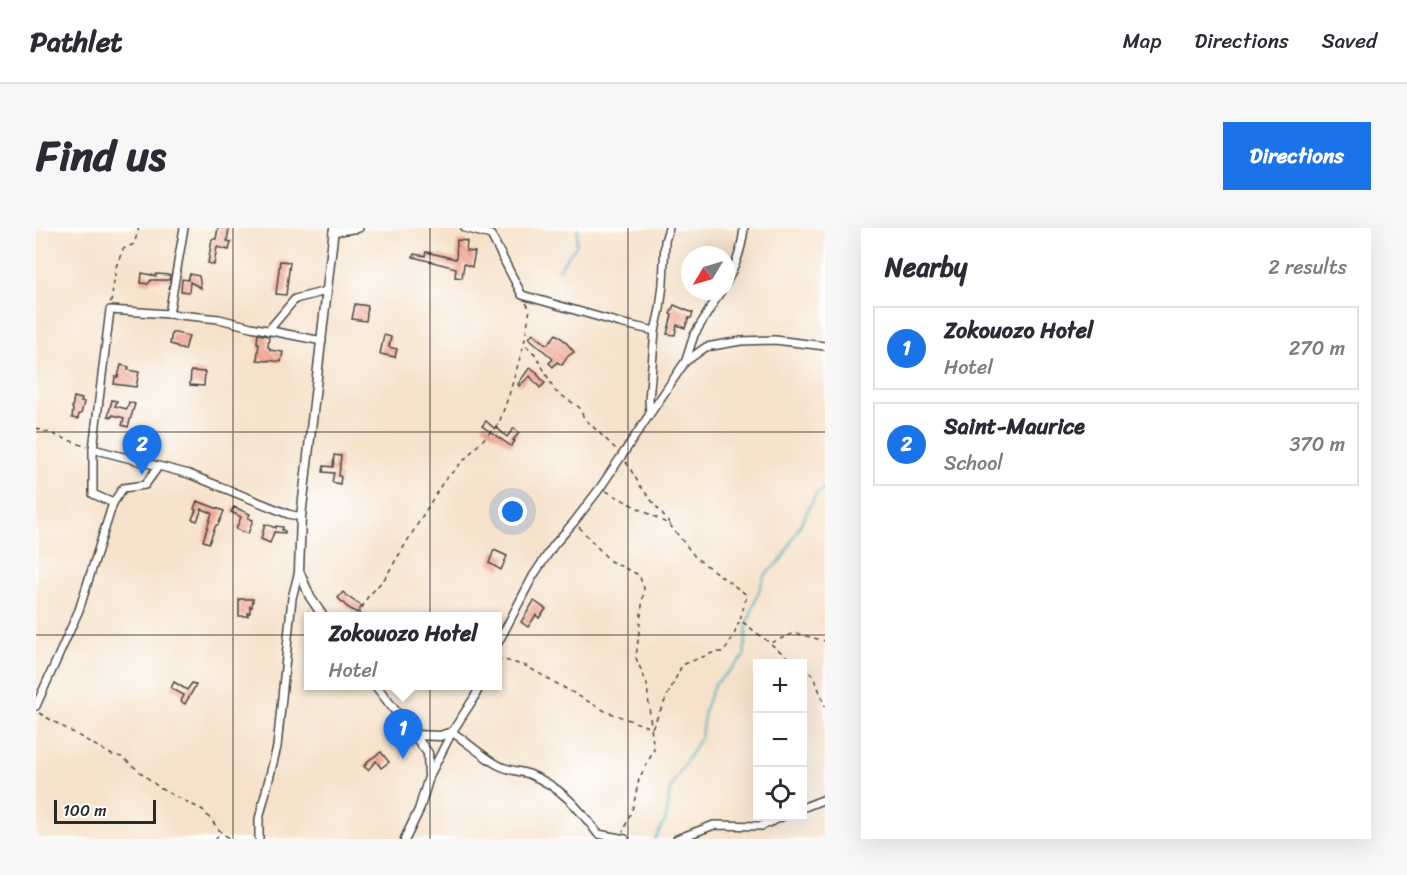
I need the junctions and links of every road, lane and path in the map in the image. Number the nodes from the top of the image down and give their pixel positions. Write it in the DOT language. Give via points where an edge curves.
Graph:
graph roads {
  1 [pos="139,228"];
  2 [pos="184,228"];
  3 [pos="359,228"];
  4 [pos="465,228"];
  5 [pos="669,228"];
  6 [pos="744,228"];
  7 [pos="334,230"];
  8 [pos="492,231"];
  9 [pos="735,264"];
  10 [pos="326,291"];
  11 [pos="522,295"];
  12 [pos="715,300"];
  13 [pos="110,310"];
  14 [pos="170,314"];
  15 [pos="268,331"];
  16 [pos="655,331"];
  17 [pos="322,341"];
  18 [pos="524,344"];
  19 [pos="825,346"];
  20 [pos="685,362"];
  21 [pos="650,413"];
  22 [pos="36,428"];
  23 [pos="93,449"];
  24 [pos="622,455"];
  25 [pos="158,467"];
  26 [pos="600,488"];
  27 [pos="113,503"];
  28 [pos="301,517"];
  29 [pos="574,522"];
  30 [pos="670,525"];
  31 [pos="298,571"];
  32 [pos="320,612"];
  33 [pos="360,612"];
  34 [pos="740,620"];
  35 [pos="502,637"];
  36 [pos="825,641"];
  37 [pos="771,643"];
  38 [pos="502,659"];
  39 [pos="791,659"];
  40 [pos="807,671"];
  41 [pos="379,690"];
  42 [pos="478,690"];
  43 [pos="36,706"];
  44 [pos="825,707"];
  45 [pos="36,711"];
  46 [pos="651,728"];
  47 [pos="452,732"];
  48 [pos="414,735"];
  49 [pos="429,777"];
  50 [pos="825,799"];
  51 [pos="807,806"];
  52 [pos="773,821"];
  53 [pos="221,832"];
  54 [pos="623,838"];
  55 [pos="215,839"];
  56 [pos="230,839"];
  57 [pos="259,839"];
  58 [pos="405,839"];
  59 [pos="677,839"];
  1 -- 13 [label="path" via="134,244 123,249 116,267"];
  2 -- 14 [label="street"];
  3 -- 7 [label="street"];
  4 -- 8 [label="street"];
  5 -- 16 [label="street"];
  6 -- 9 [label="street"];
  7 -- 10 [label="main road"];
  8 -- 11 [label="street"];
  10 -- 15 [label="street" via="295,299"];
  10 -- 17 [label="main road"];
  11 -- 16 [label="street"];
  11 -- 18 [label="path" via="530,309"];
  12 -- 20 [label="street" via="694,335"];
  13 -- 14 [label="street"];
  13 -- 23 [label="street"];
  14 -- 15 [label="street" via="219,319"];
  15 -- 17 [label="street"];
  16 -- 21 [label="street"];
  17 -- 28 [label="main road"];
  18 -- 24 [label="path" via="536,355 555,391 579,407 584,418"];
  18 -- 33 [label="path" via="499,423 443,482"];
  19 -- 20 [label="street" via="775,340 741,341 706,347"];
  20 -- 21 [label="street"];
  21 -- 24 [label="street"];
  22 -- 23 [label="path"];
  23 -- 25 [label="street"];
  23 -- 27 [label="street" via="93,494"];
  24 -- 26 [label="street"];
  24 -- 30 [label="path"];
  25 -- 27 [label="street" via="145,485 123,488"];
  25 -- 28 [label="street" via="189,474"];
  26 -- 29 [label="street"];
  26 -- 30 [label="path"];
  27 -- 43 [label="street" via="79,610"];
  28 -- 31 [label="main road"];
  29 -- 35 [label="street" via="533,576"];
  29 -- 46 [label="path" via="610,561 639,575 644,588 636,658 647,684"];
  30 -- 34 [label="path" via="696,558 747,595"];
  31 -- 32 [label="main road"];
  31 -- 57 [label="street" via="277,747"];
  34 -- 37 [label="path"];
  34 -- 46 [label="path" via="724,652 682,665"];
  36 -- 37 [label="path" via="795,633"];
  37 -- 39 [label="path"];
  38 -- 46 [label="path" via="526,666 605,711"];
  40 -- 44 [label="path" via="814,676"];
  41 -- 48 [label="main road"];
  42 -- 47 [label="street"];
  45 -- 53 [label="path" via="122,757 161,789 204,810"];
  46 -- 54 [label="path" via="654,750 639,779"];
  47 -- 48 [label="main road" via="441,736"];
  47 -- 49 [label="street"];
  47 -- 54 [label="street" via="499,766 559,790 598,834"];
  48 -- 49 [label="main road" via="428,753"];
  49 -- 58 [label="main road"];
  50 -- 51 [label="street"];
  52 -- 59 [label="street" via="762,826 714,825"];
  53 -- 55 [label="path"];
  53 -- 56 [label="path"];
}
